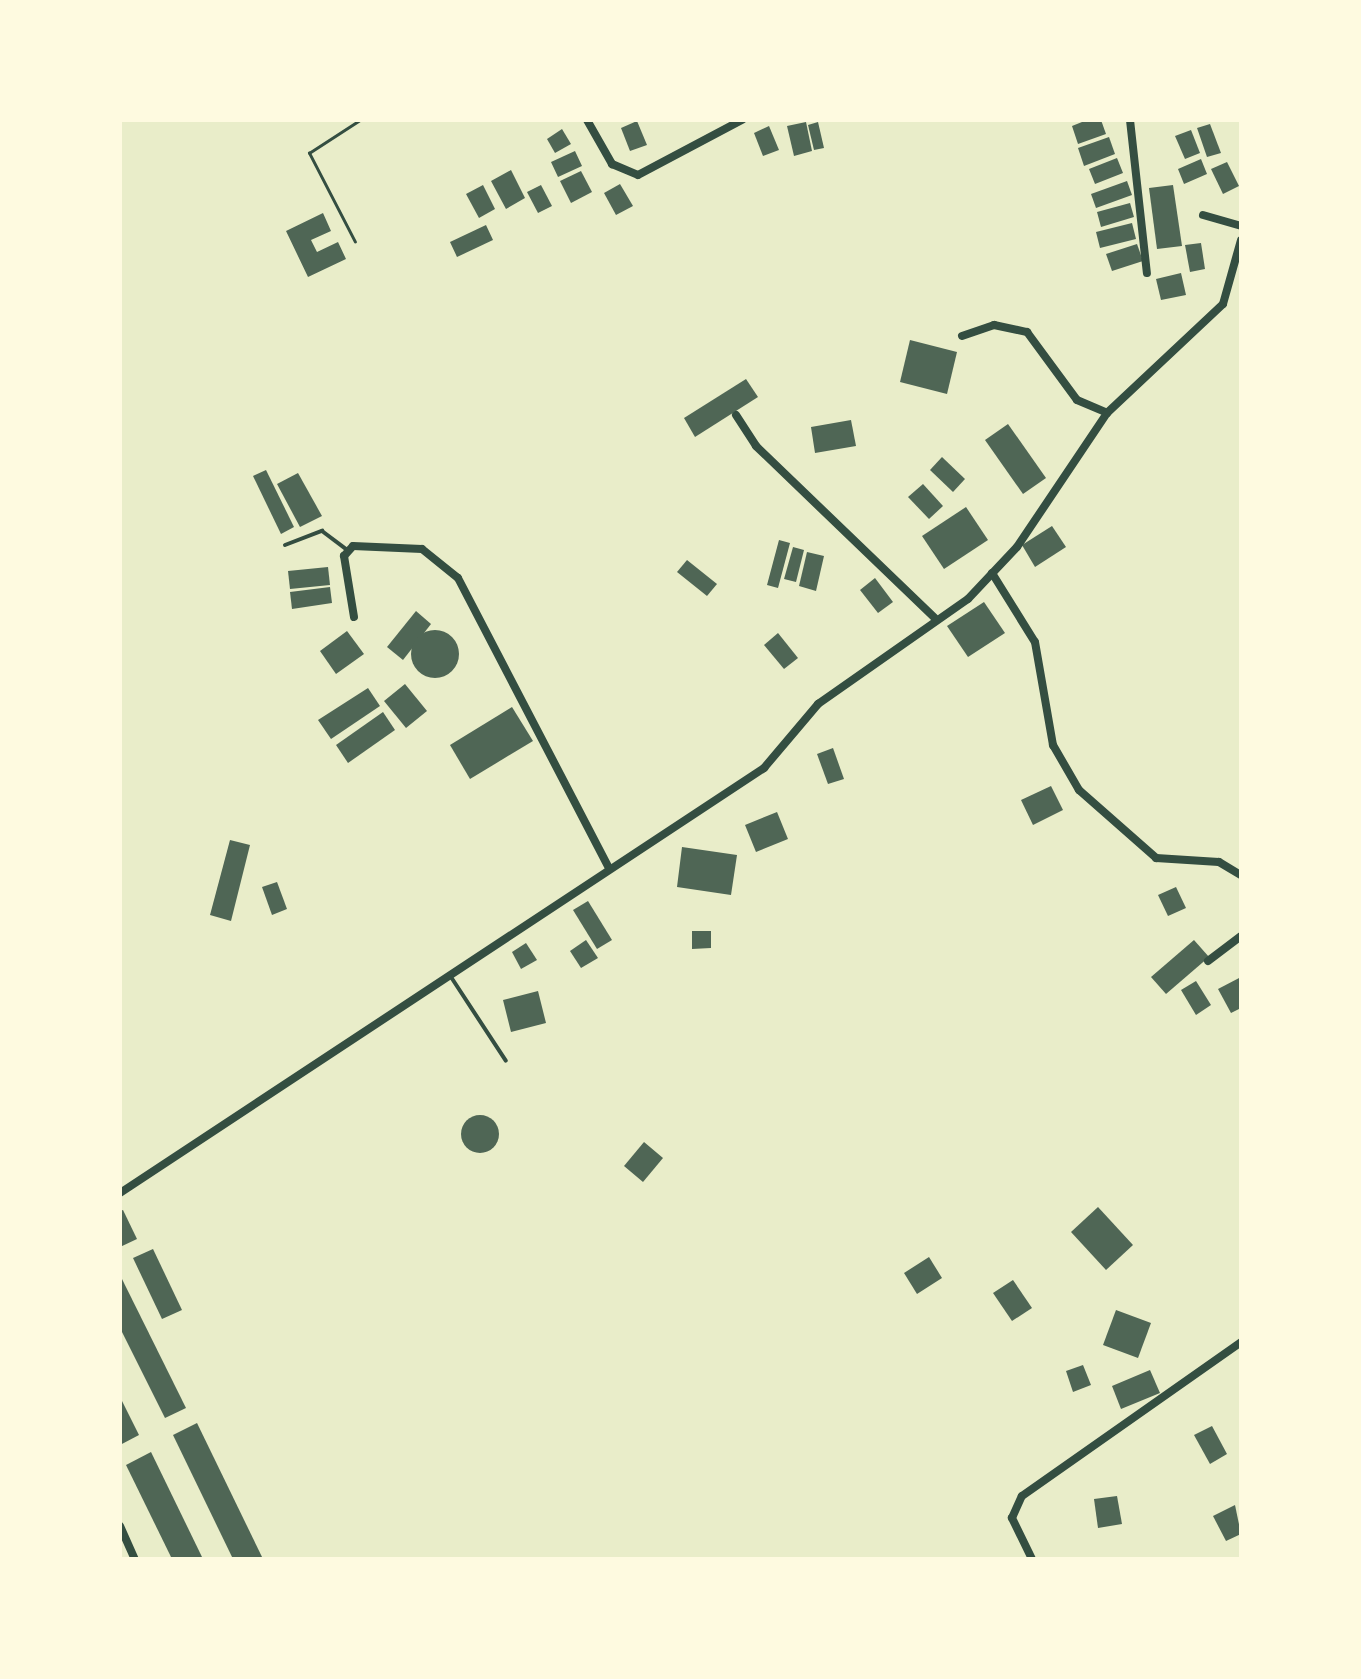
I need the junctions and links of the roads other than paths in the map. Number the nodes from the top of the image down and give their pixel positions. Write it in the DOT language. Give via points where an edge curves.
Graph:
graph roads {
  1 [pos="588,120"];
  2 [pos="742,120"];
  3 [pos="1130,120"];
  4 [pos="1203,215"];
  5 [pos="1241,226"];
  6 [pos="1241,240"];
  7 [pos="1147,274"];
  8 [pos="962,336"];
  9 [pos="1107,413"];
  10 [pos="736,415"];
  11 [pos="284,546"];
  12 [pos="347,550"];
  13 [pos="992,573"];
  14 [pos="354,617"];
  15 [pos="935,618"];
  16 [pos="609,868"];
  17 [pos="1241,875"];
  18 [pos="1241,936"];
  19 [pos="1208,961"];
  20 [pos="448,973"];
  21 [pos="506,1061"];
  22 [pos="120,1193"];
  23 [pos="1241,1342"];
  24 [pos="120,1526"];
  25 [pos="135,1559"];
  26 [pos="1032,1559"];
  1 -- 2 [label="street" via="612,164 638,175"];
  3 -- 7 [label="street"];
  4 -- 5 [label="street"];
  6 -- 9 [label="street" via="1223,304"];
  8 -- 9 [label="street" via="994,325 1028,332 1077,400"];
  9 -- 13 [label="street"];
  10 -- 15 [label="street" via="756,446"];
  11 -- 12 [label="lane" via="322,531"];
  12 -- 14 [label="street"];
  12 -- 16 [label="street" via="422,549 458,578"];
  13 -- 15 [label="street"];
  13 -- 17 [label="street" via="1036,642 1064,771 1156,858 1219,862"];
  15 -- 16 [label="street" via="818,704 764,768"];
  16 -- 20 [label="street"];
  18 -- 19 [label="street"];
  20 -- 21 [label="lane"];
  20 -- 22 [label="street"];
  23 -- 26 [label="street" via="1022,1496 1012,1518"];
  24 -- 25 [label="street"];
}
